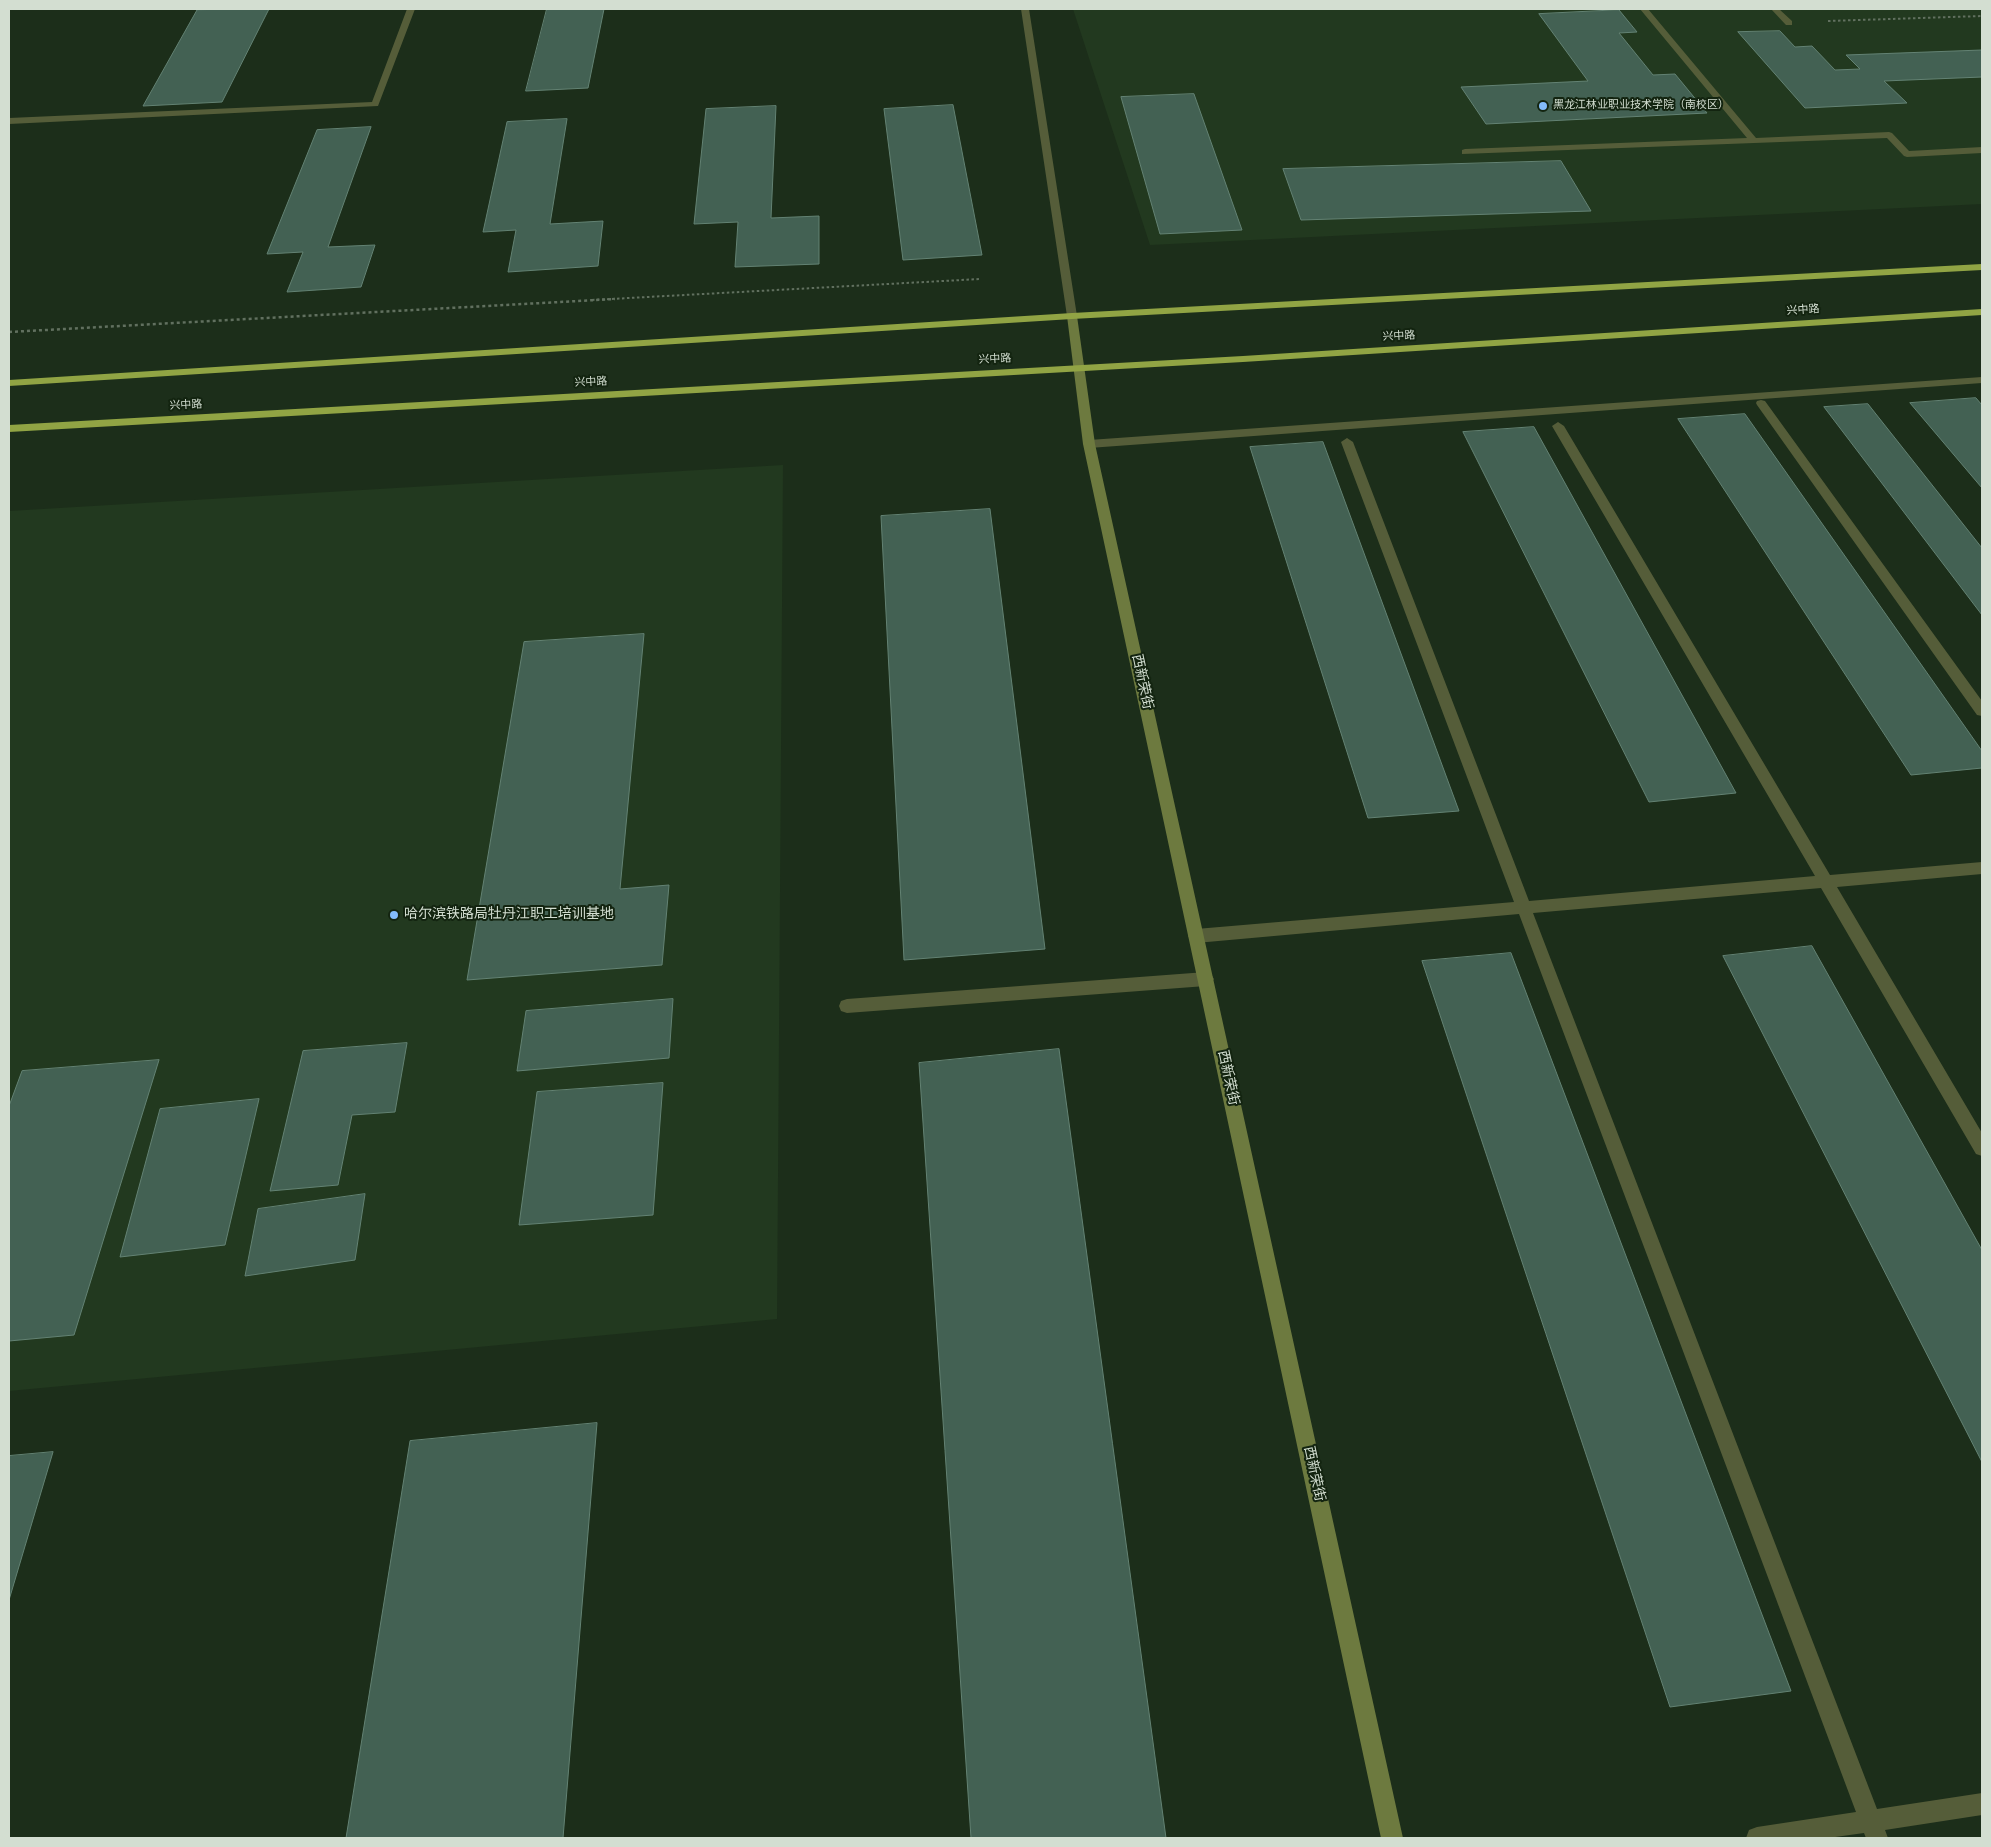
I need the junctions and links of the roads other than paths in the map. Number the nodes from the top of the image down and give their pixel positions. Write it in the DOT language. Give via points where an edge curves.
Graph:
graph roads {
  1 [pos="411,9"];
  2 [pos="1025,9"];
  3 [pos="1644,9"];
  4 [pos="1776,9"];
  5 [pos="1789,23"];
  6 [pos="9,121"];
  7 [pos="1754,140"];
  8 [pos="1982,150"];
  9 [pos="1465,152"];
  10 [pos="1982,267"];
  11 [pos="1982,312"];
  12 [pos="1072,316"];
  13 [pos="1079,368"];
  14 [pos="1982,380"];
  15 [pos="9,383"];
  16 [pos="1761,403"];
  17 [pos="1558,426"];
  18 [pos="9,428"];
  19 [pos="1347,442"];
  20 [pos="1089,444"];
  21 [pos="1982,711"];
  22 [pos="1982,868"];
  23 [pos="1825,882"];
  24 [pos="1524,908"];
  25 [pos="1196,936"];
  26 [pos="1206,979"];
  27 [pos="848,1006"];
  28 [pos="1982,1148"];
  29 [pos="1982,1804"];
  30 [pos="1873,1830"];
  31 [pos="1392,1838"];
  32 [pos="1757,1838"];
  1 -- 6 [label="street" via="375,104"];
  2 -- 12 [label="street"];
  3 -- 7 [label="street"];
  4 -- 5 [label="street"];
  7 -- 8 [label="street" via="1889,135 1907,154"];
  7 -- 9 [label="street"];
  10 -- 12 [label="highway"];
  11 -- 13 [label="highway, 兴中路"];
  12 -- 13 [label="street, 西新荣街"];
  12 -- 15 [label="highway"];
  13 -- 18 [label="highway, 兴中路"];
  13 -- 20 [label="street, 西新荣街"];
  14 -- 20 [label="street"];
  16 -- 21 [label="street"];
  17 -- 23 [label="street"];
  19 -- 24 [label="street"];
  20 -- 25 [label="street, 西新荣街"];
  22 -- 23 [label="street"];
  23 -- 24 [label="street"];
  23 -- 28 [label="street"];
  24 -- 25 [label="street"];
  24 -- 30 [label="street"];
  25 -- 26 [label="street, 西新荣街"];
  26 -- 27 [label="street"];
  26 -- 31 [label="street, 西新荣街"];
  29 -- 30 [label="street"];
  30 -- 32 [label="street"];
}
